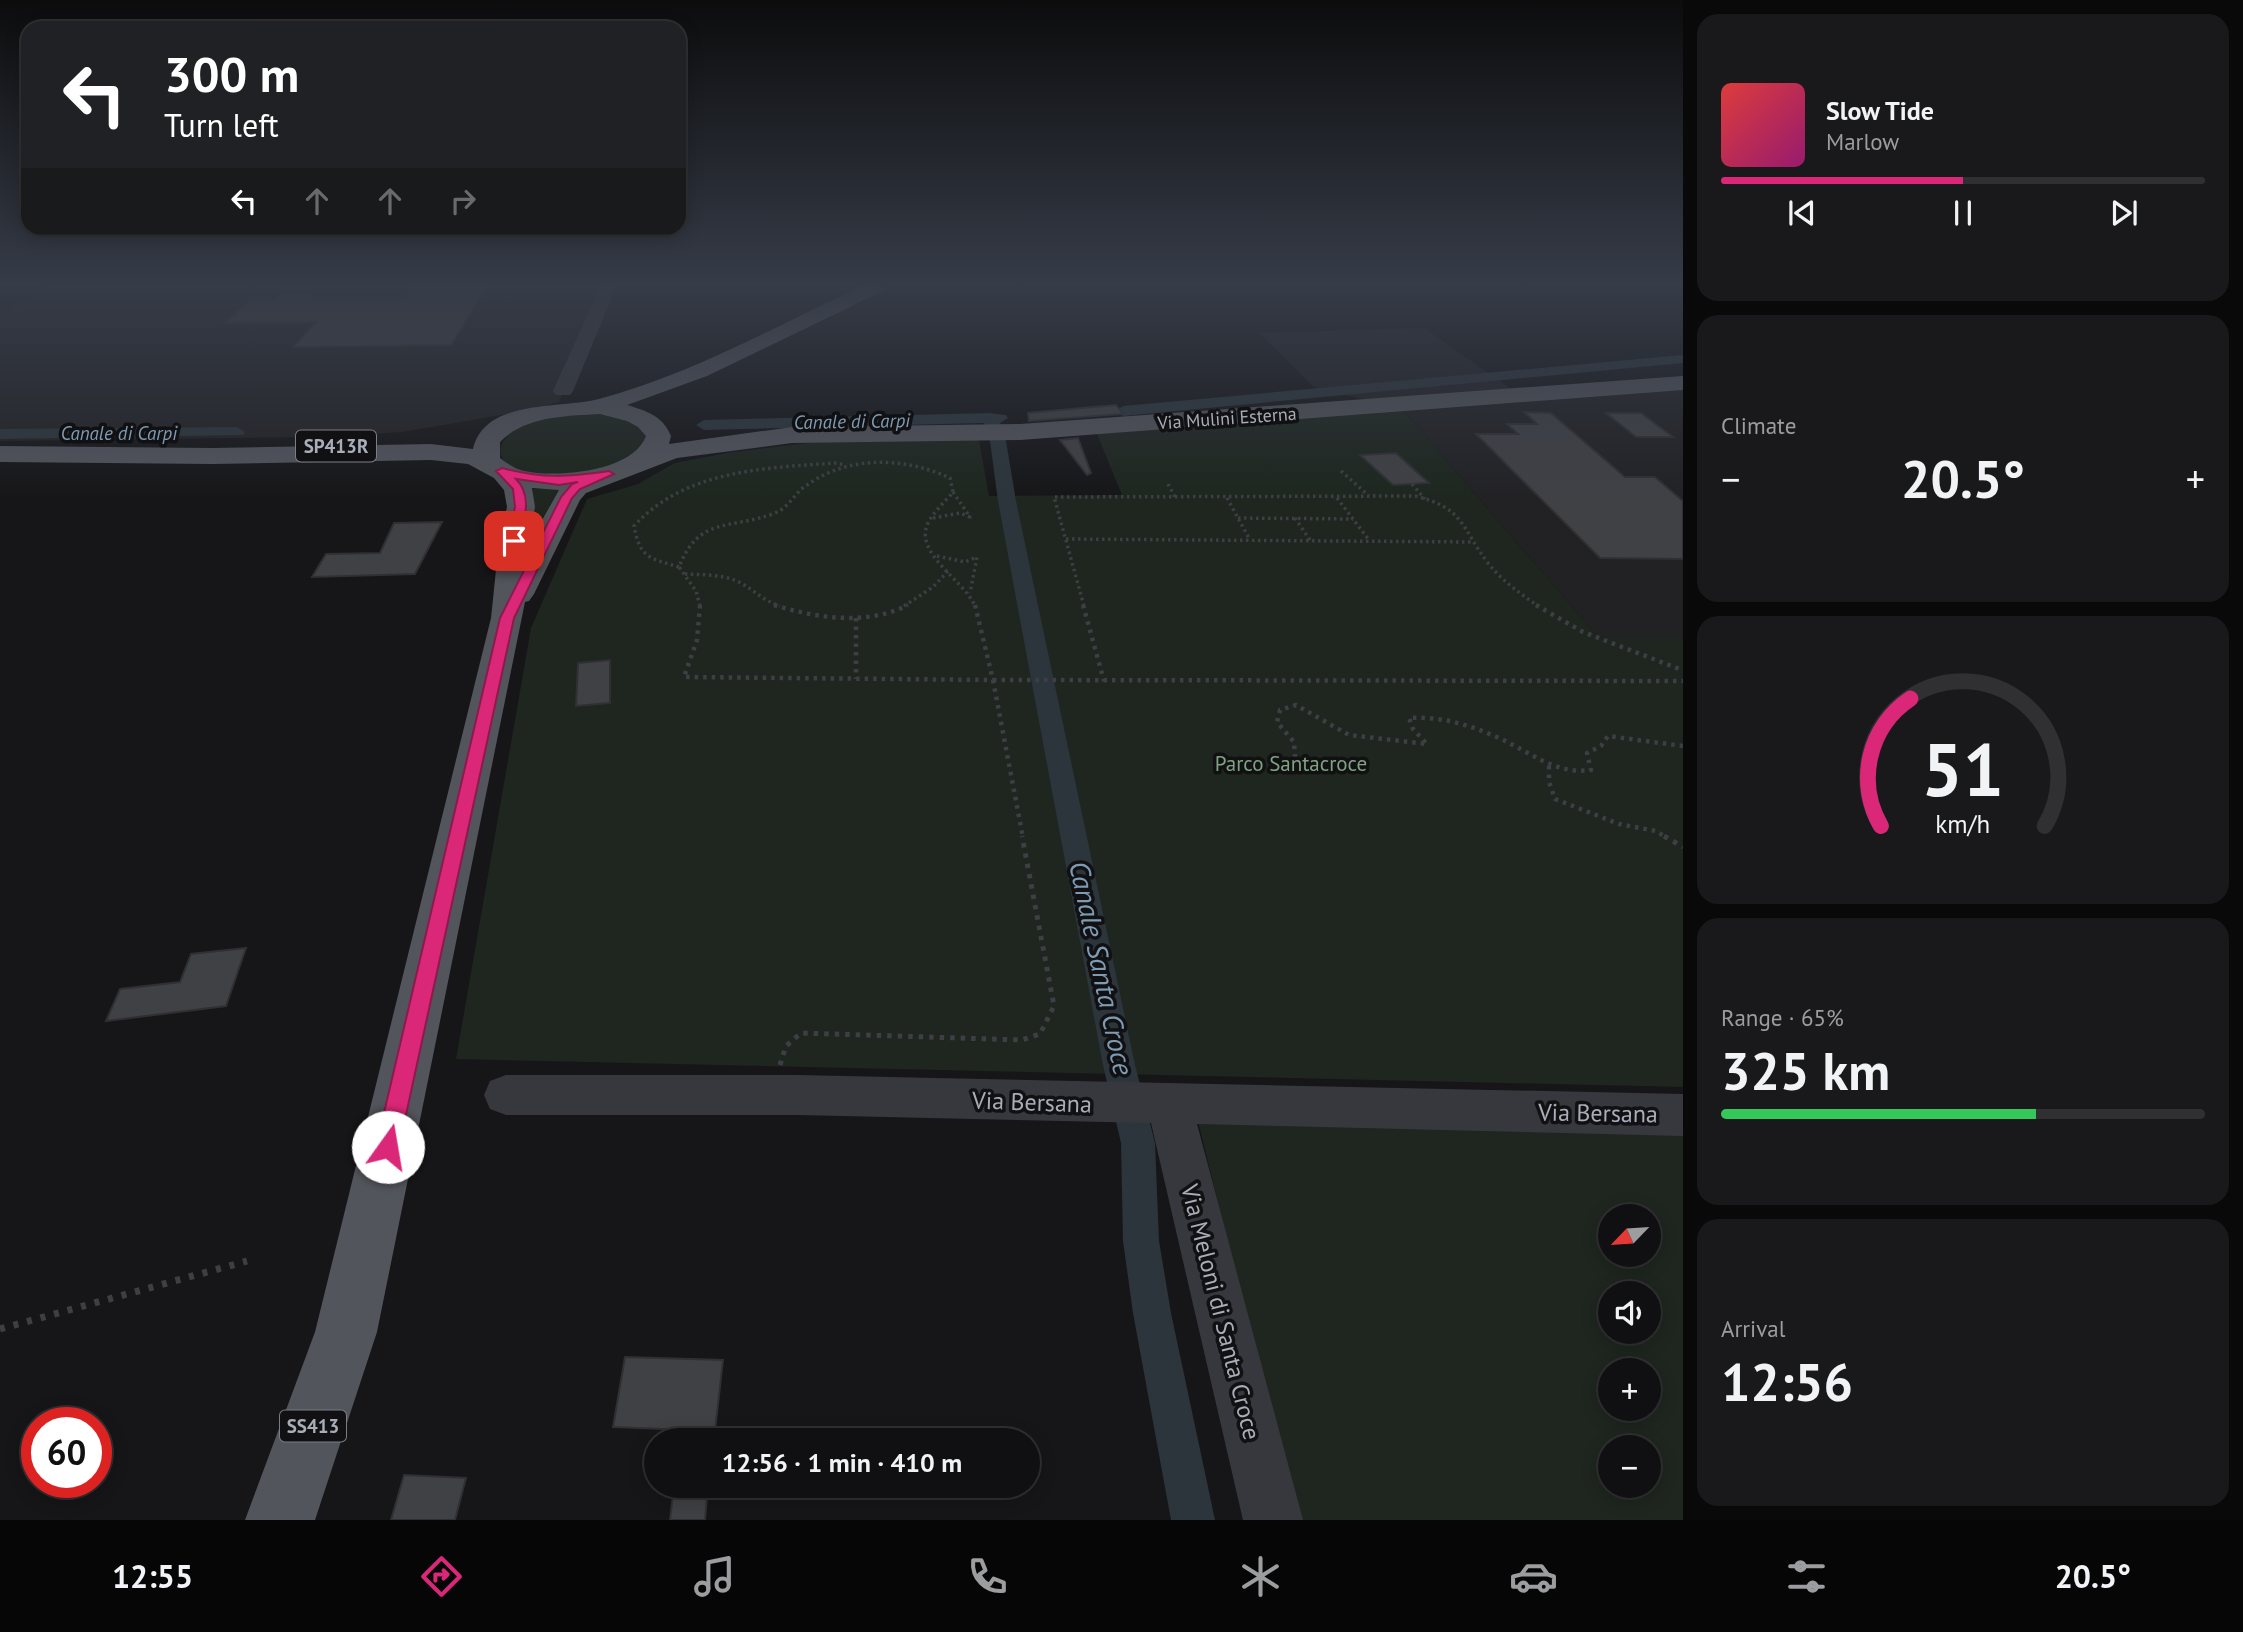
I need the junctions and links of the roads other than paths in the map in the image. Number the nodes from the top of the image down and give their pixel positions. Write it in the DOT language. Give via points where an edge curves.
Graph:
graph roads {
  1 [pos="577,358"];
  2 [pos="727,358"];
  3 [pos="699,371"];
  4 [pos="1683,383"];
  5 [pos="563,391"];
  6 [pos="600,407"];
  7 [pos="651,425"];
  8 [pos="505,426"];
  9 [pos="771,436"];
  10 [pos="165,453"];
  11 [pos="0,454"];
  12 [pos="639,461"];
  13 [pos="502,471"];
  14 [pos="609,474"];
  15 [pos="507,618"];
  16 [pos="506,1095"];
  17 [pos="1162,1105"];
  18 [pos="1683,1115"];
  19 [pos="280,1520"];
  20 [pos="1273,1520"];
  1 -- 5 [label="street"];
  2 -- 3 [label="main road"];
  3 -- 6 [label="main road"];
  3 -- 7 [label="main road" via="653,404"];
  4 -- 9 [label="main road, Via Mulini Esterna" via="1020,432"];
  6 -- 7 [label="main road, Via Mulini Esterna" via="624,411"];
  6 -- 8 [label="main road" via="549,411"];
  7 -- 9 [label="main road, Via Mulini Esterna" via="691,438"];
  7 -- 12 [label="main road" via="657,442"];
  8 -- 10 [label="main road, SP413R" via="478,435 422,442"];
  8 -- 13 [label="main road, SS413" via="492,435 485,454"];
  9 -- 12 [label="main road, Via Mulini Esterna" via="672,451"];
  10 -- 11 [label="main road, SP413R"];
  10 -- 13 [label="main road, SP413R" via="431,452 474,457"];
  12 -- 14 [label="main road, SS413"];
  13 -- 14 [label="main road, SS413" via="551,481"];
  13 -- 15 [label="main road, SS413" via="518,488 521,507"];
  14 -- 15 [label="main road, SS413" via="576,487 567,497"];
  15 -- 19 [label="main road, SS413" via="346,1332"];
  16 -- 17 [label="street, Via Bersana" via="797,1095"];
  17 -- 18 [label="street, Via Bersana"];
  17 -- 20 [label="street, Via Meloni di Santa Croce"];
}
